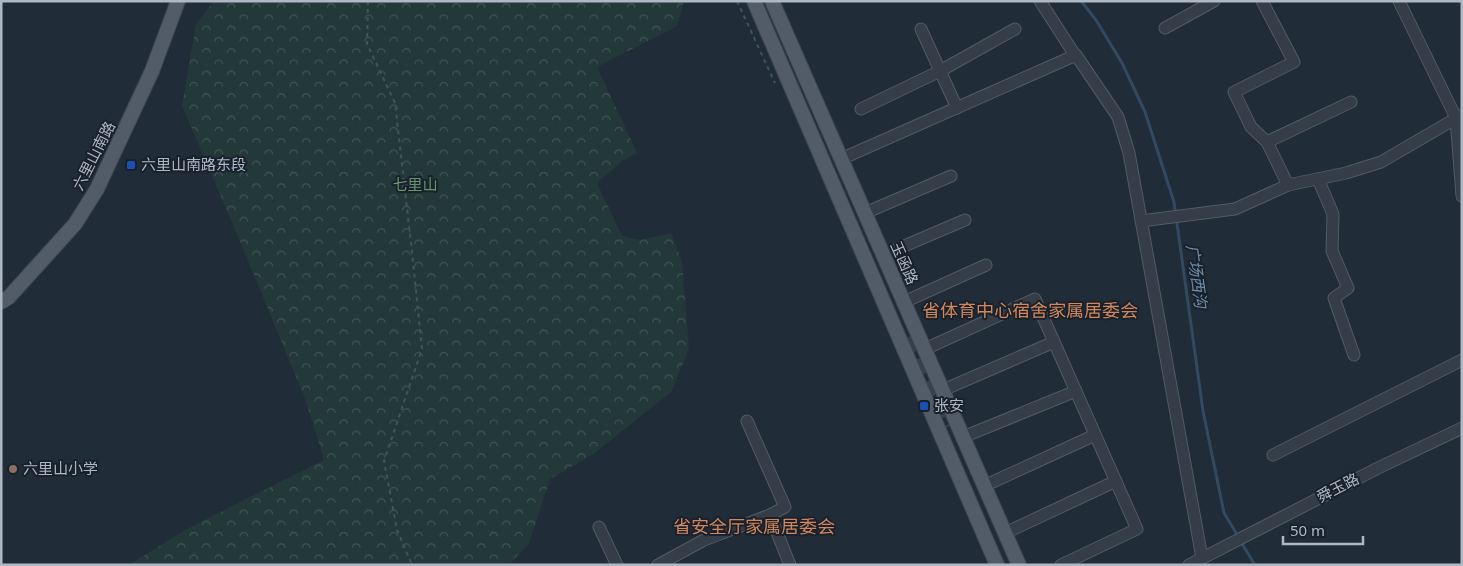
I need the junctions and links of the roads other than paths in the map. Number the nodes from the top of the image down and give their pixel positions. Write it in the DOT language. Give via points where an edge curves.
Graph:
graph roads {
  1 [pos="178,1"];
  2 [pos="754,1"];
  3 [pos="772,1"];
  4 [pos="1040,1"];
  5 [pos="1214,1"];
  6 [pos="1262,1"];
  7 [pos="1398,1"];
  8 [pos="1165,28"];
  9 [pos="921,29"];
  10 [pos="1015,29"];
  11 [pos="1073,52"];
  12 [pos="940,71"];
  13 [pos="1351,102"];
  14 [pos="956,108"];
  15 [pos="861,109"];
  16 [pos="1459,117"];
  17 [pos="1267,142"];
  18 [pos="841,159"];
  19 [pos="951,176"];
  20 [pos="1318,179"];
  21 [pos="1288,185"];
  22 [pos="1462,196"];
  23 [pos="865,213"];
  24 [pos="965,220"];
  25 [pos="1142,221"];
  26 [pos="883,255"];
  27 [pos="986,264"];
  28 [pos="1,302"];
  29 [pos="904,302"];
  30 [pos="1054,342"];
  31 [pos="924,349"];
  32 [pos="1354,355"];
  33 [pos="1462,360"];
  34 [pos="943,390"];
  35 [pos="1076,391"];
  36 [pos="747,421"];
  37 [pos="1462,428"];
  38 [pos="1096,436"];
  39 [pos="963,437"];
  40 [pos="1273,455"];
  41 [pos="1116,481"];
  42 [pos="984,486"];
  43 [pos="770,515"];
  44 [pos="599,527"];
  45 [pos="1005,533"];
  46 [pos="1202,558"];
  47 [pos="617,565"];
  48 [pos="658,565"];
  49 [pos="790,565"];
  50 [pos="997,565"];
  51 [pos="1019,565"];
  52 [pos="1061,565"];
  53 [pos="1189,565"];
  1 -- 28 [label="main road, 六里山南路" via="152,71 98,190 75,224"];
  2 -- 50 [label="main road"];
  3 -- 18 [label="main road, 玉函路"];
  4 -- 11 [label="street"];
  5 -- 8 [label="street"];
  6 -- 17 [label="street" via="1294,62 1234,92 1251,127"];
  7 -- 16 [label="street"];
  9 -- 12 [label="street"];
  10 -- 12 [label="street"];
  12 -- 14 [label="street"];
  12 -- 15 [label="street"];
  13 -- 17 [label="street"];
  14 -- 18 [label="street"];
  14 -- 25 [label="street" via="1076,55 1118,117 1129,153"];
  16 -- 20 [label="street" via="1381,162"];
  16 -- 22 [label="street"];
  17 -- 21 [label="street"];
  18 -- 23 [label="main road, 玉函路"];
  19 -- 23 [label="street"];
  20 -- 21 [label="street"];
  20 -- 32 [label="street" via="1333,214 1332,251 1348,288 1334,298"];
  21 -- 25 [label="street" via="1235,209"];
  23 -- 26 [label="main road, 玉函路"];
  24 -- 26 [label="street"];
  25 -- 46 [label="street"];
  26 -- 29 [label="main road, 玉函路"];
  27 -- 29 [label="street"];
  29 -- 31 [label="main road, 玉函路"];
  30 -- 31 [label="street" via="1035,298"];
  30 -- 34 [label="street"];
  30 -- 35 [label="street"];
  31 -- 34 [label="main road, 玉函路"];
  33 -- 40 [label="street"];
  34 -- 39 [label="main road, 玉函路"];
  35 -- 38 [label="street"];
  35 -- 39 [label="street"];
  36 -- 43 [label="street" via="785,507"];
  37 -- 46 [label="street, 舜玉路" via="1376,468"];
  38 -- 41 [label="street"];
  38 -- 42 [label="street"];
  39 -- 42 [label="main road, 玉函路"];
  41 -- 45 [label="street"];
  41 -- 52 [label="street" via="1137,529"];
  42 -- 45 [label="main road, 玉函路"];
  43 -- 48 [label="street" via="704,540"];
  43 -- 49 [label="street"];
  44 -- 47 [label="street"];
  45 -- 51 [label="main road, 玉函路"];
  46 -- 53 [label="street, 舜玉路"];
}
